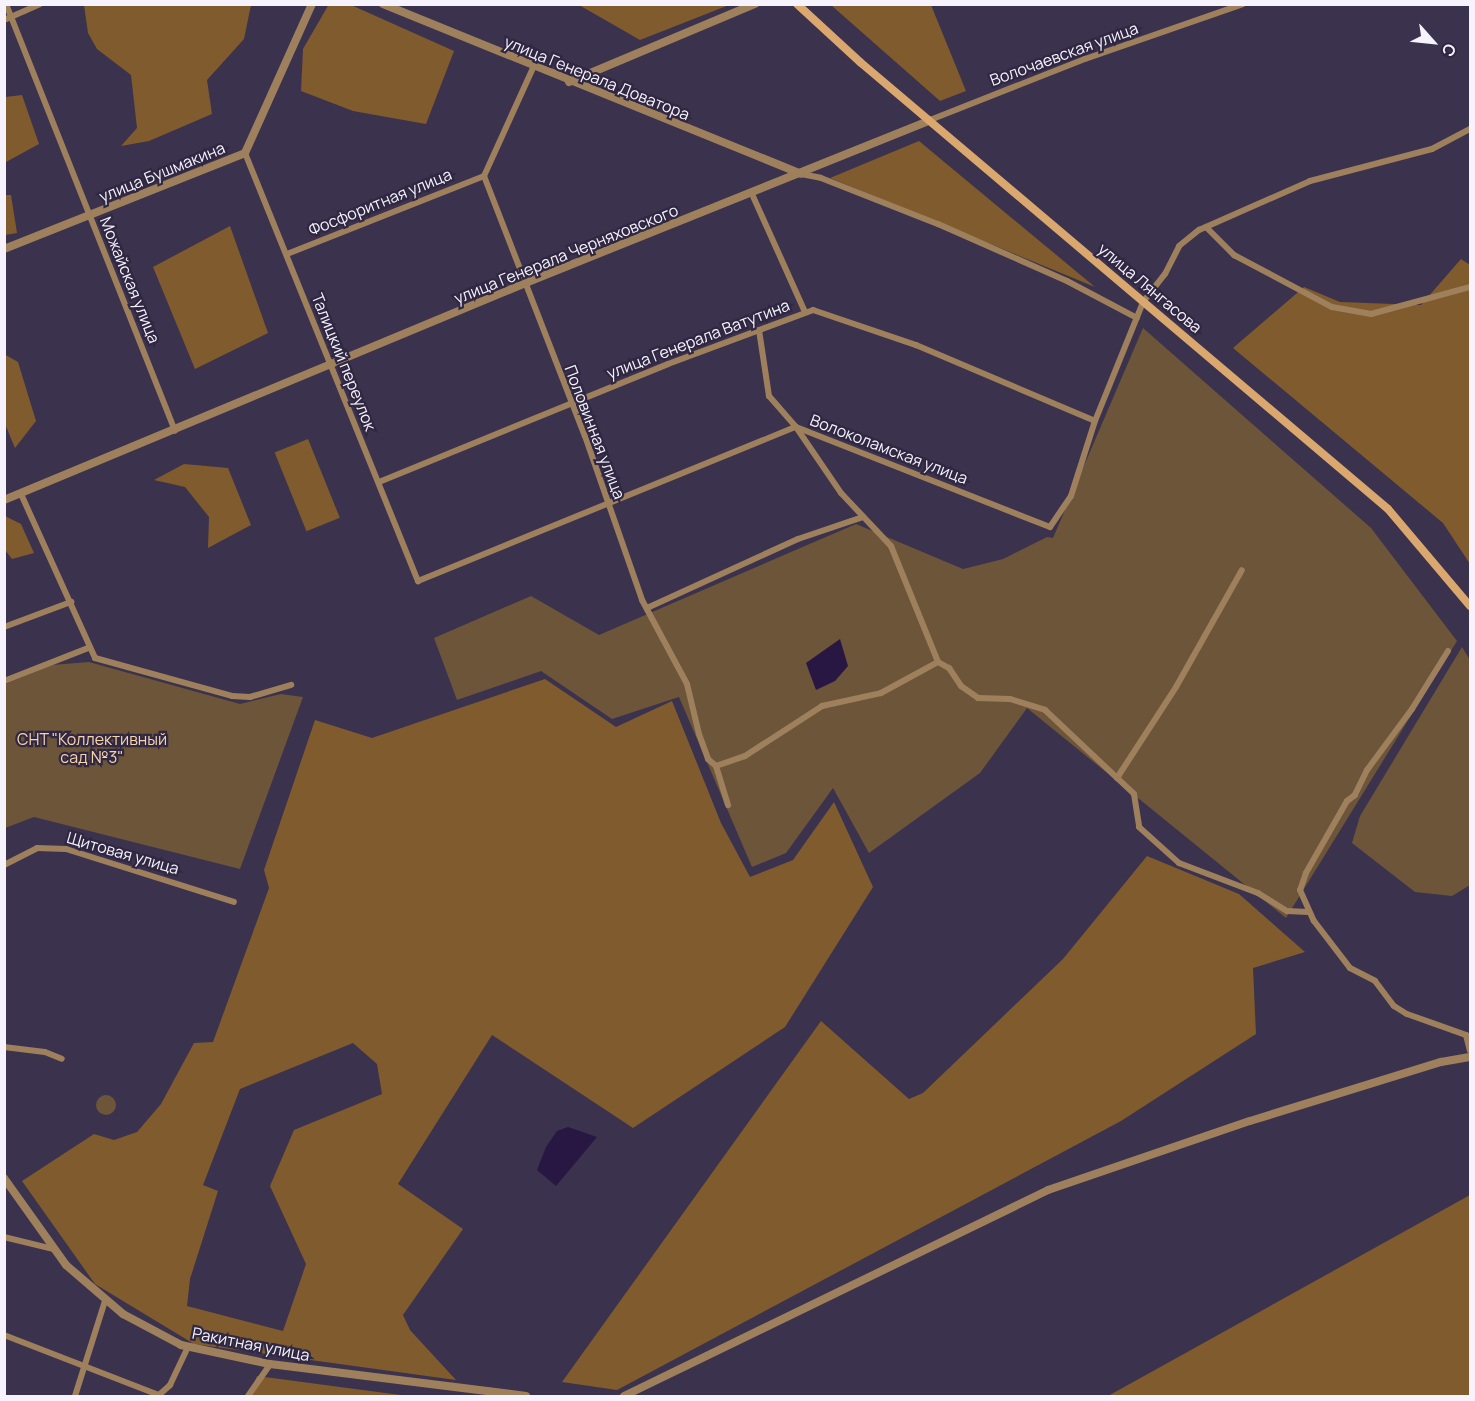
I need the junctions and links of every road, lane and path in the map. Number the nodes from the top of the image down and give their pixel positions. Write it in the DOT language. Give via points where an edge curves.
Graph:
graph roads {
  1 [pos="6,4"];
  2 [pos="40,4"];
  3 [pos="312,4"];
  4 [pos="383,4"];
  5 [pos="756,4"];
  6 [pos="797,4"];
  7 [pos="1243,4"];
  8 [pos="8,18"];
  9 [pos="533,68"];
  10 [pos="569,82"];
  11 [pos="930,120"];
  12 [pos="1470,129"];
  13 [pos="244,153"];
  14 [pos="801,174"];
  15 [pos="484,176"];
  16 [pos="752,194"];
  17 [pos="90,216"];
  18 [pos="1206,227"];
  19 [pos="4,249"];
  20 [pos="287,254"];
  21 [pos="528,282"];
  22 [pos="1470,287"];
  23 [pos="1143,302"];
  24 [pos="805,312"];
  25 [pos="1137,318"];
  26 [pos="759,330"];
  27 [pos="330,365"];
  28 [pos="569,404"];
  29 [pos="1095,421"];
  30 [pos="796,427"];
  31 [pos="175,432"];
  32 [pos="379,483"];
  33 [pos="21,494"];
  34 [pos="4,500"];
  35 [pos="608,505"];
  36 [pos="863,517"];
  37 [pos="1242,570"];
  38 [pos="418,581"];
  39 [pos="71,602"];
  40 [pos="1470,606"];
  41 [pos="647,609"];
  42 [pos="4,627"];
  43 [pos="88,648"];
  44 [pos="1448,651"];
  45 [pos="938,662"];
  46 [pos="4,681"];
  47 [pos="291,685"];
  48 [pos="716,766"];
  49 [pos="1118,778"];
  50 [pos="728,805"];
  51 [pos="4,865"];
  52 [pos="234,903"];
  53 [pos="1308,912"];
  54 [pos="4,1047"];
  55 [pos="1470,1051"];
  56 [pos="1470,1057"];
  57 [pos="62,1059"];
  58 [pos="4,1178"];
  59 [pos="4,1237"];
  60 [pos="53,1249"];
  61 [pos="105,1301"];
  62 [pos="4,1335"];
  63 [pos="188,1347"];
  64 [pos="84,1364"];
  65 [pos="270,1364"];
  66 [pos="485,1395"];
  67 [pos="75,1396"];
  68 [pos="248,1396"];
  69 [pos="526,1396"];
  70 [pos="624,1396"];
  1 -- 8 [label="street, Можайская улица"];
  2 -- 8 [label="street"];
  3 -- 13 [label="street, улица Бушмакина"];
  4 -- 9 [label="street, улица Генерала Доватора"];
  5 -- 10 [label="street"];
  6 -- 11 [label="main road, улица Лянгасова"];
  7 -- 11 [label="street, Волочаевская улица" via="1085,59"];
  8 -- 17 [label="street, Можайская улица"];
  9 -- 10 [label="street, улица Генерала Доватора"];
  9 -- 15 [label="street"];
  10 -- 14 [label="street, улица Генерала Доватора"];
  11 -- 14 [label="street, улица Генерала Черняховского"];
  11 -- 23 [label="main road, улица Лянгасова"];
  12 -- 18 [label="street" via="1432,149 1310,181"];
  13 -- 17 [label="street, улица Бушмакина"];
  13 -- 20 [label="street, Талицкий переулок"];
  14 -- 16 [label="street, улица Генерала Черняховского"];
  14 -- 25 [label="street" via="821,178 938,224 1067,280"];
  15 -- 20 [label="street, Фосфоритная улица"];
  15 -- 21 [label="street, Половинная улица"];
  16 -- 21 [label="street, улица Генерала Черняховского"];
  16 -- 24 [label="street"];
  17 -- 19 [label="street, улица Бушмакина"];
  17 -- 31 [label="street, Можайская улица"];
  18 -- 22 [label="street" via="1234,255 1332,307 1371,314"];
  18 -- 23 [label="street" via="1179,246 1165,274"];
  20 -- 27 [label="street, Талицкий переулок"];
  21 -- 27 [label="street, улица Генерала Черняховского"];
  21 -- 28 [label="street, Половинная улица" via="531,306"];
  23 -- 25 [label="street"];
  23 -- 40 [label="main road, улица Лянгасова" via="1388,509"];
  24 -- 26 [label="street, улица Генерала Ватутина"];
  24 -- 29 [label="street, улица Генерала Ватутина" via="813,310 916,345"];
  25 -- 29 [label="street"];
  26 -- 28 [label="street, улица Генерала Ватутина"];
  26 -- 30 [label="street" via="769,396"];
  27 -- 31 [label="street, улица Генерала Черняховского"];
  27 -- 32 [label="street, Талицкий переулок"];
  28 -- 32 [label="street, улица Генерала Ватутина"];
  28 -- 35 [label="street, Половинная улица" via="585,436"];
  29 -- 30 [label="street, Волоколамская улица" via="1071,496 1050,527"];
  30 -- 35 [label="street, Волоколамская улица"];
  30 -- 36 [label="street" via="841,494"];
  31 -- 33 [label="street, улица Генерала Черняховского"];
  32 -- 38 [label="street, Талицкий переулок"];
  33 -- 34 [label="street, улица Генерала Черняховского"];
  33 -- 39 [label="street"];
  35 -- 38 [label="street, Волоколамская улица"];
  35 -- 41 [label="street, Половинная улица"];
  36 -- 41 [label="street" via="798,539"];
  36 -- 45 [label="street" via="891,546"];
  37 -- 49 [label="street" via="1176,687"];
  39 -- 42 [label="street"];
  39 -- 43 [label="street"];
  41 -- 48 [label="street, Половинная улица" via="687,684 699,734 708,759"];
  43 -- 46 [label="street"];
  43 -- 47 [label="street" via="100,660 232,696 250,697"];
  44 -- 53 [label="street" via="1367,770 1306,873 1300,890"];
  45 -- 48 [label="street" via="881,693 822,706 745,756"];
  45 -- 49 [label="street" via="978,698 1010,699 1045,710"];
  48 -- 50 [label="street, Половинная улица"];
  49 -- 53 [label="street" via="1134,794 1139,827 1179,863 1257,893 1287,911"];
  51 -- 52 [label="street, Щитовая улица" via="37,848 66,849"];
  53 -- 55 [label="street" via="1350,968 1375,981 1394,1006 1466,1035"];
  54 -- 57 [label="street" via="45,1052"];
  56 -- 70 [label="street" via="1441,1062 1261,1117 1048,1190"];
  58 -- 60 [label="street, Ракитная улица"];
  59 -- 60 [label="street"];
  60 -- 61 [label="street, Ракитная улица"];
  61 -- 63 [label="street, Ракитная улица" via="143,1326"];
  61 -- 64 [label="street"];
  62 -- 64 [label="street"];
  63 -- 64 [label="street" via="170,1385 159,1395"];
  63 -- 65 [label="street, Ракитная улица"];
  64 -- 67 [label="street"];
  65 -- 66 [label="street, Ракитная улица"];
  65 -- 68 [label="street"];
  66 -- 69 [label="street, Ракитная улица"];
}
